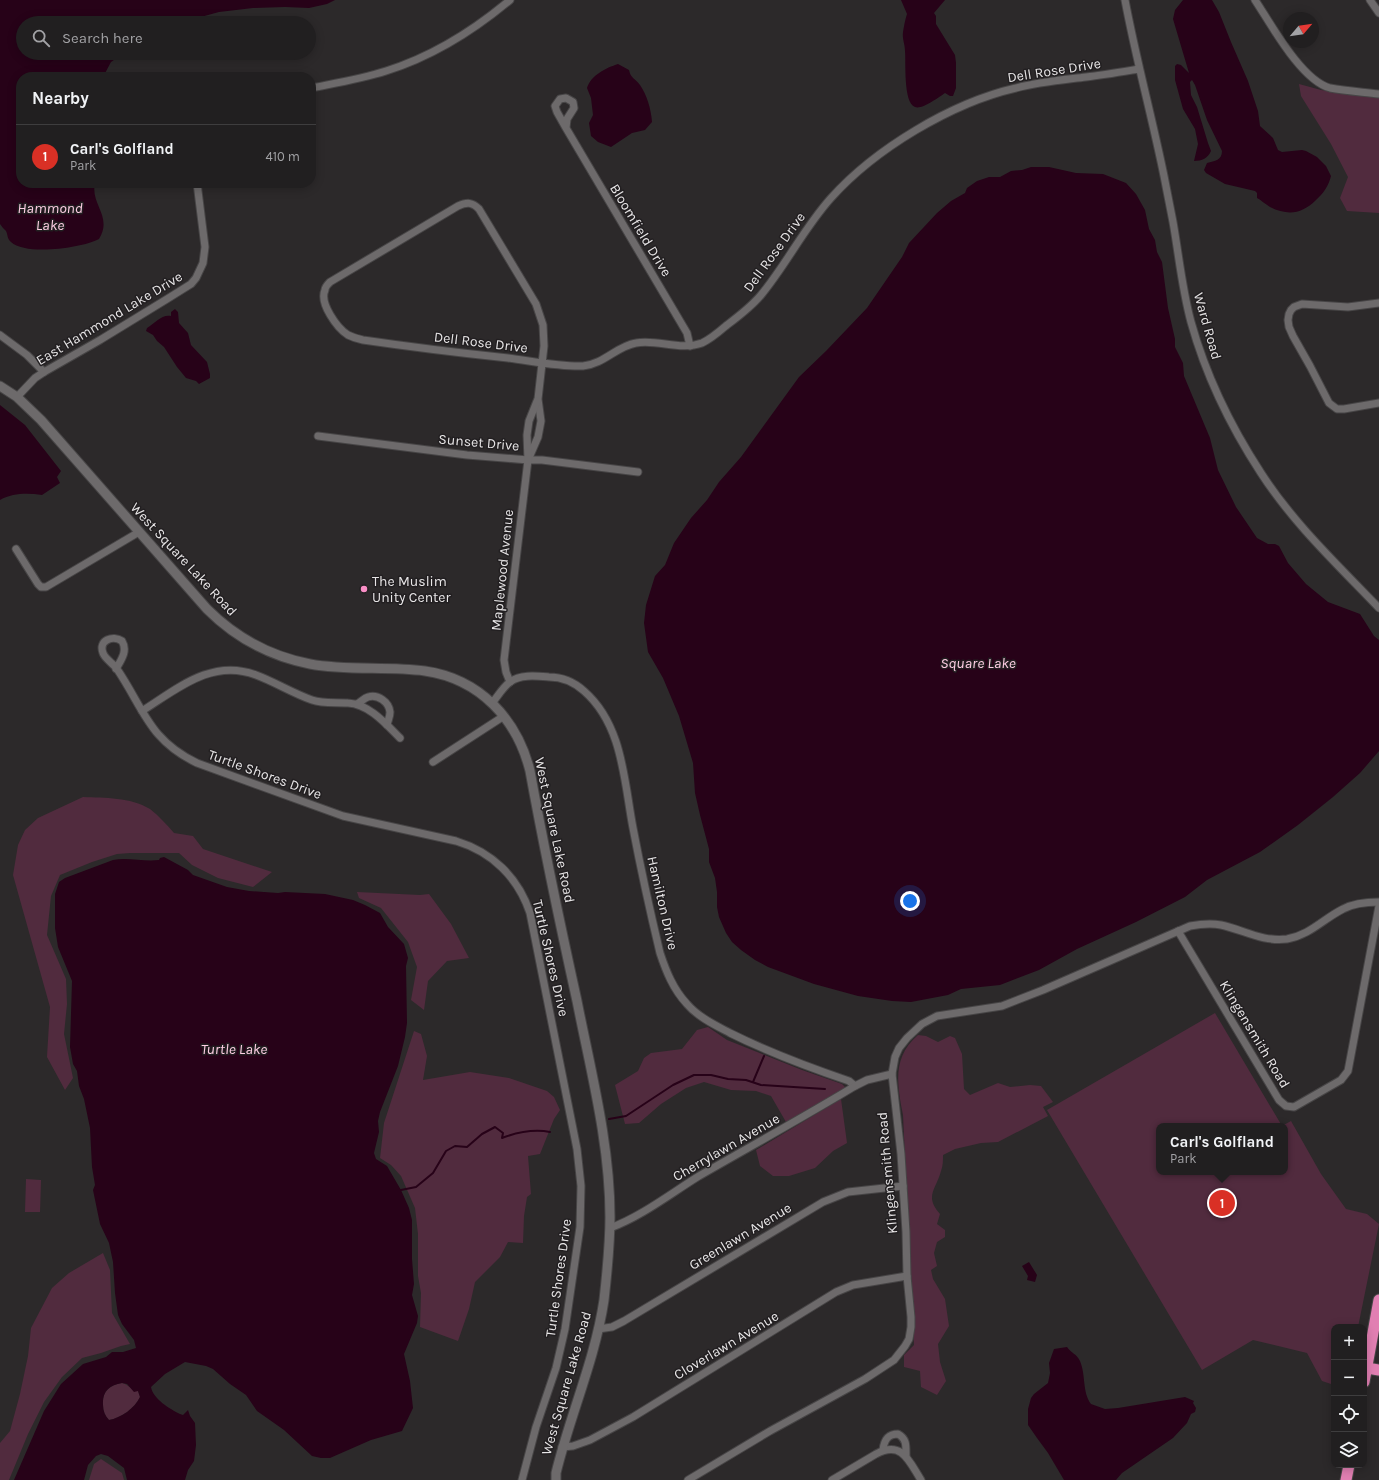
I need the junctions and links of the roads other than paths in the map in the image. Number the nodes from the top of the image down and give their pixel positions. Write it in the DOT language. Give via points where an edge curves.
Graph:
graph roads {
  1 [pos="510,0"];
  2 [pos="1125,0"];
  3 [pos="1255,0"];
  4 [pos="1370,0"];
  5 [pos="1379,13"];
  6 [pos="1139,69"];
  7 [pos="316,87"];
  8 [pos="1379,94"];
  9 [pos="566,128"];
  10 [pos="198,188"];
  11 [pos="472,204"];
  12 [pos="1379,303"];
  13 [pos="0,335"];
  14 [pos="690,346"];
  15 [pos="541,362"];
  16 [pos="44,372"];
  17 [pos="0,386"];
  18 [pos="17,397"];
  19 [pos="538,399"];
  20 [pos="1379,403"];
  21 [pos="318,436"];
  22 [pos="528,460"];
  23 [pos="638,472"];
  24 [pos="139,532"];
  25 [pos="16,549"];
  26 [pos="1379,608"];
  27 [pos="116,669"];
  28 [pos="510,682"];
  29 [pos="492,703"];
  30 [pos="358,704"];
  31 [pos="142,711"];
  32 [pos="504,716"];
  33 [pos="386,725"];
  34 [pos="400,738"];
  35 [pos="433,762"];
  36 [pos="1379,902"];
  37 [pos="1379,906"];
  38 [pos="1178,931"];
  39 [pos="892,1074"];
  40 [pos="855,1086"];
  41 [pos="903,1186"];
  42 [pos="610,1228"];
  43 [pos="907,1276"];
  44 [pos="1379,1307"];
  45 [pos="598,1329"];
  46 [pos="1367,1368"];
  47 [pos="1379,1370"];
  48 [pos="562,1447"];
  49 [pos="883,1450"];
  50 [pos="906,1456"];
  51 [pos="1348,1468"];
  52 [pos="522,1480"];
  53 [pos="556,1480"];
  54 [pos="688,1480"];
  55 [pos="832,1480"];
  56 [pos="921,1480"];
  57 [pos="1346,1480"];
  1 -- 7 [label="street" via="458,38 414,60 375,74"];
  2 -- 6 [label="street, Ward Road"];
  3 -- 8 [label="street" via="1296,60 1315,81 1330,88"];
  4 -- 5 [label="street"];
  6 -- 14 [label="street, Dell Rose Drive" via="1003,91 960,108 904,137 863,167 832,198 751,306 707,340"];
  6 -- 26 [label="street, Ward Road" via="1165,183 1187,305 1200,351 1215,389 1238,435 1278,497 1301,527"];
  9 -- 14 [label="street, Bloomfield Drive" via="687,333"];
  10 -- 16 [label="street, East Hammond Lake Drive" via="205,247 203,263 191,284"];
  11 -- 15 [label="street, Maplewood Avenue" via="479,209 536,304 543,325"];
  11 -- 15 [label="street, Dell Rose Drive" via="458,206 330,282 325,290 325,303 340,328 349,335 363,340"];
  12 -- 20 [label="street" via="1348,307 1302,304 1291,310 1288,320 1293,336 1329,403 1337,409"];
  13 -- 16 [label="street" via="27,355"];
  14 -- 15 [label="street, Dell Rose Drive" via="636,343 623,347 602,361 590,365"];
  15 -- 19 [label="street, Maplewood Avenue"];
  16 -- 18 [label="street, East Hammond Lake Drive"];
  17 -- 18 [label="street, West Square Lake Road"];
  18 -- 24 [label="street, West Square Lake Road" via="41,420"];
  19 -- 22 [label="street, Maplewood Avenue" via="529,420"];
  19 -- 22 [label="street, Maplewood Avenue" via="538,437"];
  21 -- 22 [label="street, Sunset Drive"];
  22 -- 23 [label="street, Sunset Drive"];
  22 -- 28 [label="street, Maplewood Avenue" via="504,660"];
  24 -- 25 [label="street" via="46,587 38,584"];
  24 -- 29 [label="street, West Square Lake Road" via="218,620 258,647 284,658 312,664 434,673 474,688"];
  27 -- 31 [label="street, Turtle Shores Drive"];
  28 -- 29 [label="street"];
  28 -- 40 [label="street, Hamilton Drive" via="528,677 566,679 578,685 608,720 618,749 660,953 677,992 688,1005 713,1024 754,1045 849,1080"];
  29 -- 32 [label="street, West Square Lake Road"];
  30 -- 31 [label="street" via="316,701 257,675 231,670 202,675"];
  30 -- 33 [label="street"];
  30 -- 33 [label="street" via="370,696 380,698 390,710"];
  31 -- 52 [label="street, Turtle Shores Drive" via="154,731 168,745 197,763 343,816 456,841 472,847 503,868 524,898 530,914 577,1149 581,1192 580,1227 561,1350"];
  32 -- 35 [label="street"];
  32 -- 42 [label="street, West Square Lake Road" via="521,742 530,771 604,1140"];
  33 -- 34 [label="street"];
  36 -- 38 [label="street, Klingensmith Road" via="1359,903 1347,907 1308,932 1285,939 1258,938 1216,924 1200,924"];
  37 -- 38 [label="street, Klingensmith Road" via="1348,1071 1341,1080 1294,1107 1286,1106 1279,1100"];
  38 -- 39 [label="street, Klingensmith Road" via="1002,1006 943,1015 922,1024 899,1048"];
  39 -- 40 [label="street" via="867,1080"];
  39 -- 41 [label="street, Klingensmith Road"];
  40 -- 42 [label="street, Cherrylawn Avenue" via="625,1222"];
  41 -- 43 [label="street, Klingensmith Road"];
  41 -- 45 [label="street, Greenlawn Avenue" via="848,1192 822,1202 624,1321 612,1327"];
  42 -- 45 [label="street, West Square Lake Road" via="604,1300"];
  43 -- 48 [label="street, Cloverlawn Avenue" via="859,1284 836,1292 633,1417 590,1440"];
  43 -- 54 [label="street, Klingensmith Road" via="911,1328 909,1339 894,1360"];
  44 -- 46 [label="highway"];
  45 -- 48 [label="street, West Square Lake Road"];
  46 -- 47 [label="highway"];
  48 -- 53 [label="street, West Square Lake Road"];
  49 -- 50 [label="street" via="898,1450"];
  49 -- 50 [label="street" via="886,1438 898,1434 906,1442"];
  49 -- 55 [label="street"];
  50 -- 56 [label="street"];
  51 -- 57 [label="highway"];
}
